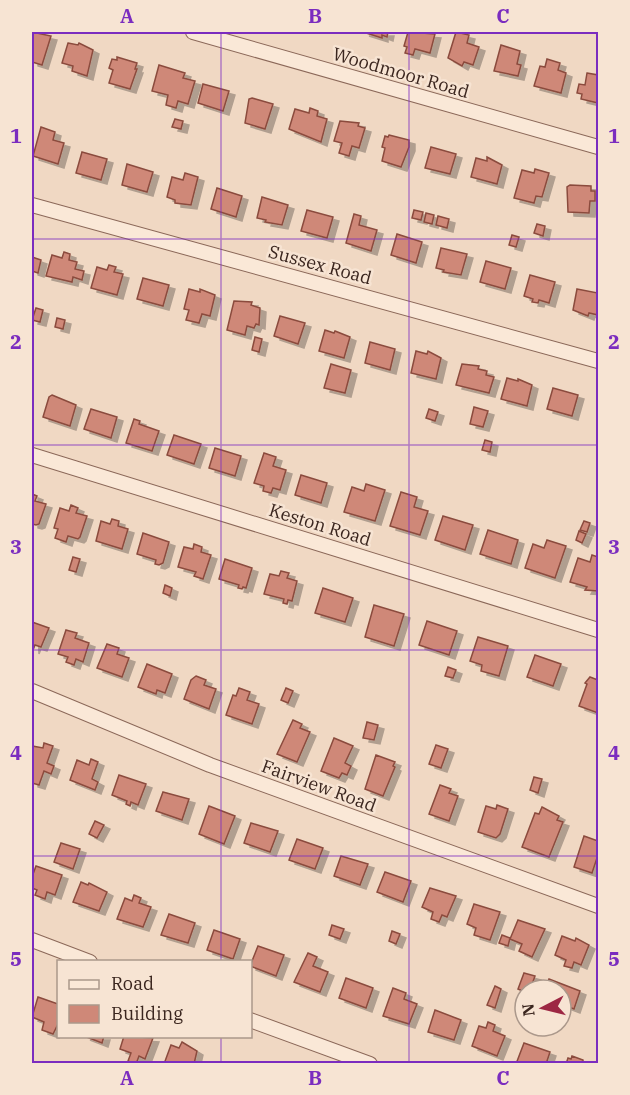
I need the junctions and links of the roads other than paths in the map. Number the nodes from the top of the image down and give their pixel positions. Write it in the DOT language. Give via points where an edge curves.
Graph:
graph roads {
  1 [pos="193,32"];
  2 [pos="598,147"];
  3 [pos="32,205"];
  4 [pos="598,361"];
  5 [pos="32,455"];
  6 [pos="598,630"];
  7 [pos="32,691"];
  8 [pos="598,906"];
  9 [pos="32,940"];
  10 [pos="85,960"];
  11 [pos="252,1021"];
  12 [pos="370,1064"];
  1 -- 2 [label="street, Woodmoor Road"];
  3 -- 4 [label="street, Sussex Road"];
  5 -- 6 [label="street, Keston Road"];
  7 -- 8 [label="street, Fairview Road" via="210,765"];
  9 -- 10 [label="street"];
  11 -- 12 [label="street"];
}
